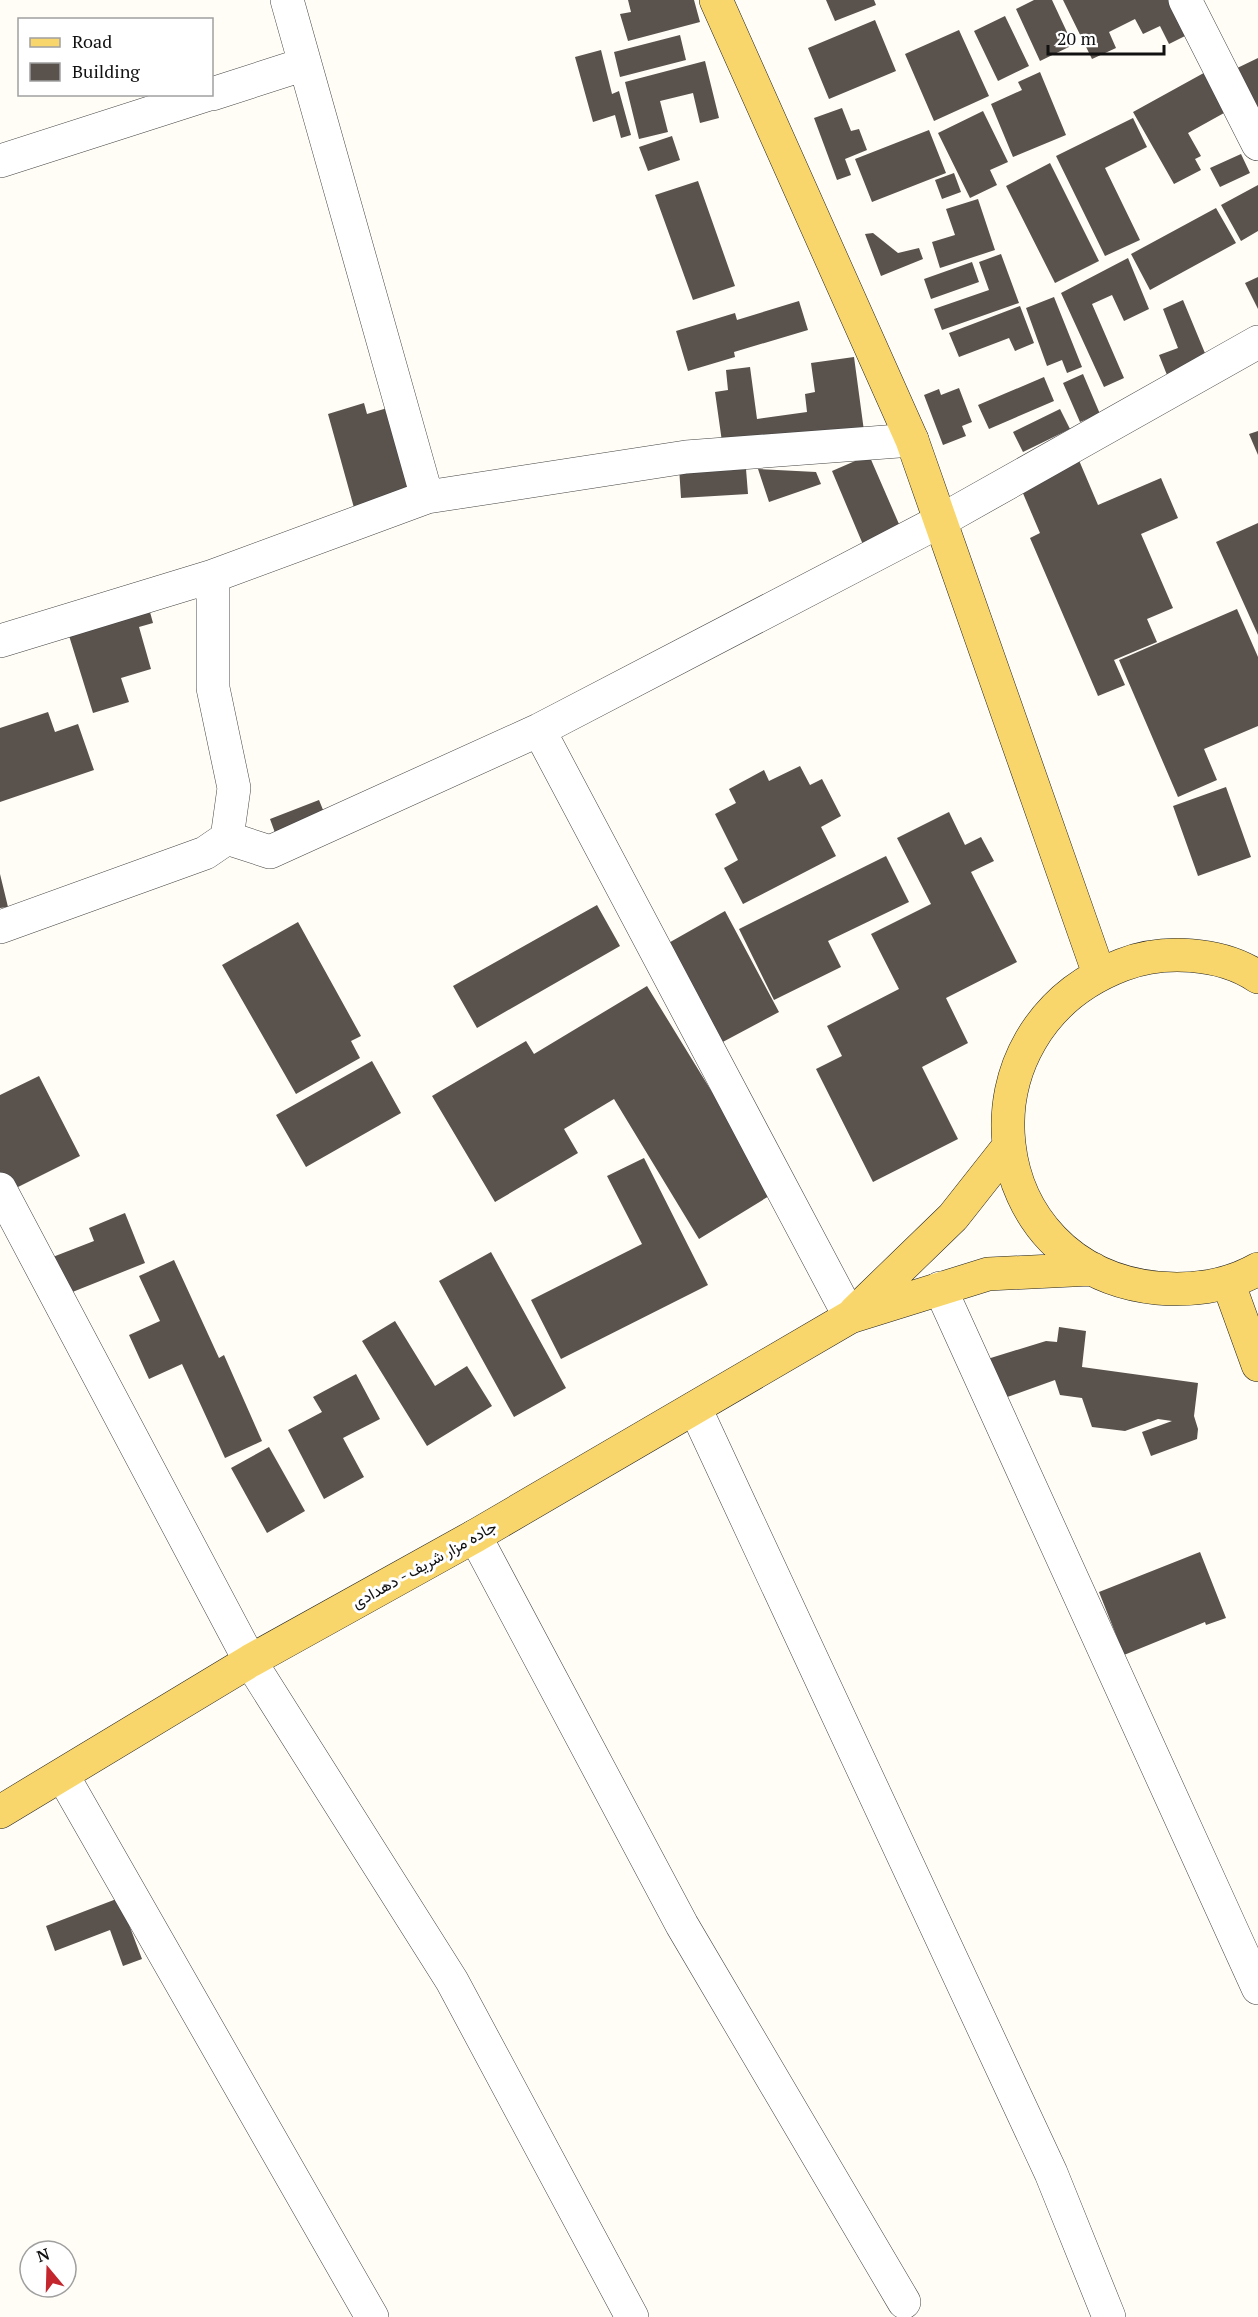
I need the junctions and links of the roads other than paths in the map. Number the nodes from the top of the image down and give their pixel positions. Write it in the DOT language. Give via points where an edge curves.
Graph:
graph roads {
  1 [pos="286,0"];
  2 [pos="716,0"];
  3 [pos="1185,0"];
  4 [pos="305,64"];
  5 [pos="213,93"];
  6 [pos="204,96"];
  7 [pos="1258,144"];
  8 [pos="0,161"];
  9 [pos="1258,342"];
  10 [pos="912,440"];
  11 [pos="428,497"];
  12 [pos="942,520"];
  13 [pos="213,576"];
  14 [pos="0,641"];
  15 [pos="538,730"];
  16 [pos="227,838"];
  17 [pos="0,927"];
  18 [pos="1099,974"];
  19 [pos="1258,977"];
  20 [pos="1009,1146"];
  21 [pos="0,1189"];
  22 [pos="1093,1269"];
  23 [pos="1258,1269"];
  24 [pos="1228,1282"];
  25 [pos="940,1288"];
  26 [pos="850,1317"];
  27 [pos="1258,1365"];
  28 [pos="695,1408"];
  29 [pos="475,1536"];
  30 [pos="250,1661"];
  31 [pos="63,1776"];
  32 [pos="0,1812"];
  33 [pos="1258,1988"];
  34 [pos="904,2302"];
  35 [pos="372,2317"];
  36 [pos="632,2317"];
  37 [pos="1109,2317"];
  1 -- 4 [label="street"];
  2 -- 10 [label="main road"];
  3 -- 7 [label="street"];
  4 -- 5 [label="street"];
  4 -- 11 [label="street"];
  6 -- 8 [label="street"];
  9 -- 12 [label="street"];
  10 -- 11 [label="street" via="686,457"];
  10 -- 12 [label="main road"];
  11 -- 13 [label="street"];
  12 -- 15 [label="street"];
  12 -- 18 [label="main road"];
  13 -- 14 [label="street"];
  13 -- 16 [label="street" via="213,688 234,788"];
  15 -- 16 [label="street" via="270,852"];
  15 -- 26 [label="street"];
  16 -- 17 [label="street" via="205,853"];
  18 -- 19 [label="main road" via="1136,959 1175,955 1215,960"];
  18 -- 20 [label="main road" via="1051,1009 1020,1059 1007,1117"];
  20 -- 22 [label="main road" via="1018,1183 1036,1217 1061,1247"];
  20 -- 26 [label="main road" via="953,1217"];
  21 -- 30 [label="street"];
  22 -- 24 [label="main road" via="1136,1286 1182,1290"];
  22 -- 25 [label="main road" via="988,1274"];
  23 -- 24 [label="main road"];
  24 -- 27 [label="main road"];
  25 -- 26 [label="main road"];
  25 -- 33 [label="street"];
  26 -- 28 [label="main road, جاده مزار شریف - دهدادی"];
  28 -- 29 [label="main road, جاده مزار شریف - دهدادی"];
  28 -- 37 [label="street" via="1051,2173"];
  29 -- 30 [label="main road, جاده مزار شریف - دهدادی"];
  29 -- 34 [label="street" via="682,1925"];
  30 -- 31 [label="main road, جاده مزار شریف - دهدادی"];
  30 -- 36 [label="street" via="452,1981"];
  31 -- 32 [label="main road, جاده مزار شریف - دهدادی"];
  31 -- 35 [label="street"];
}
